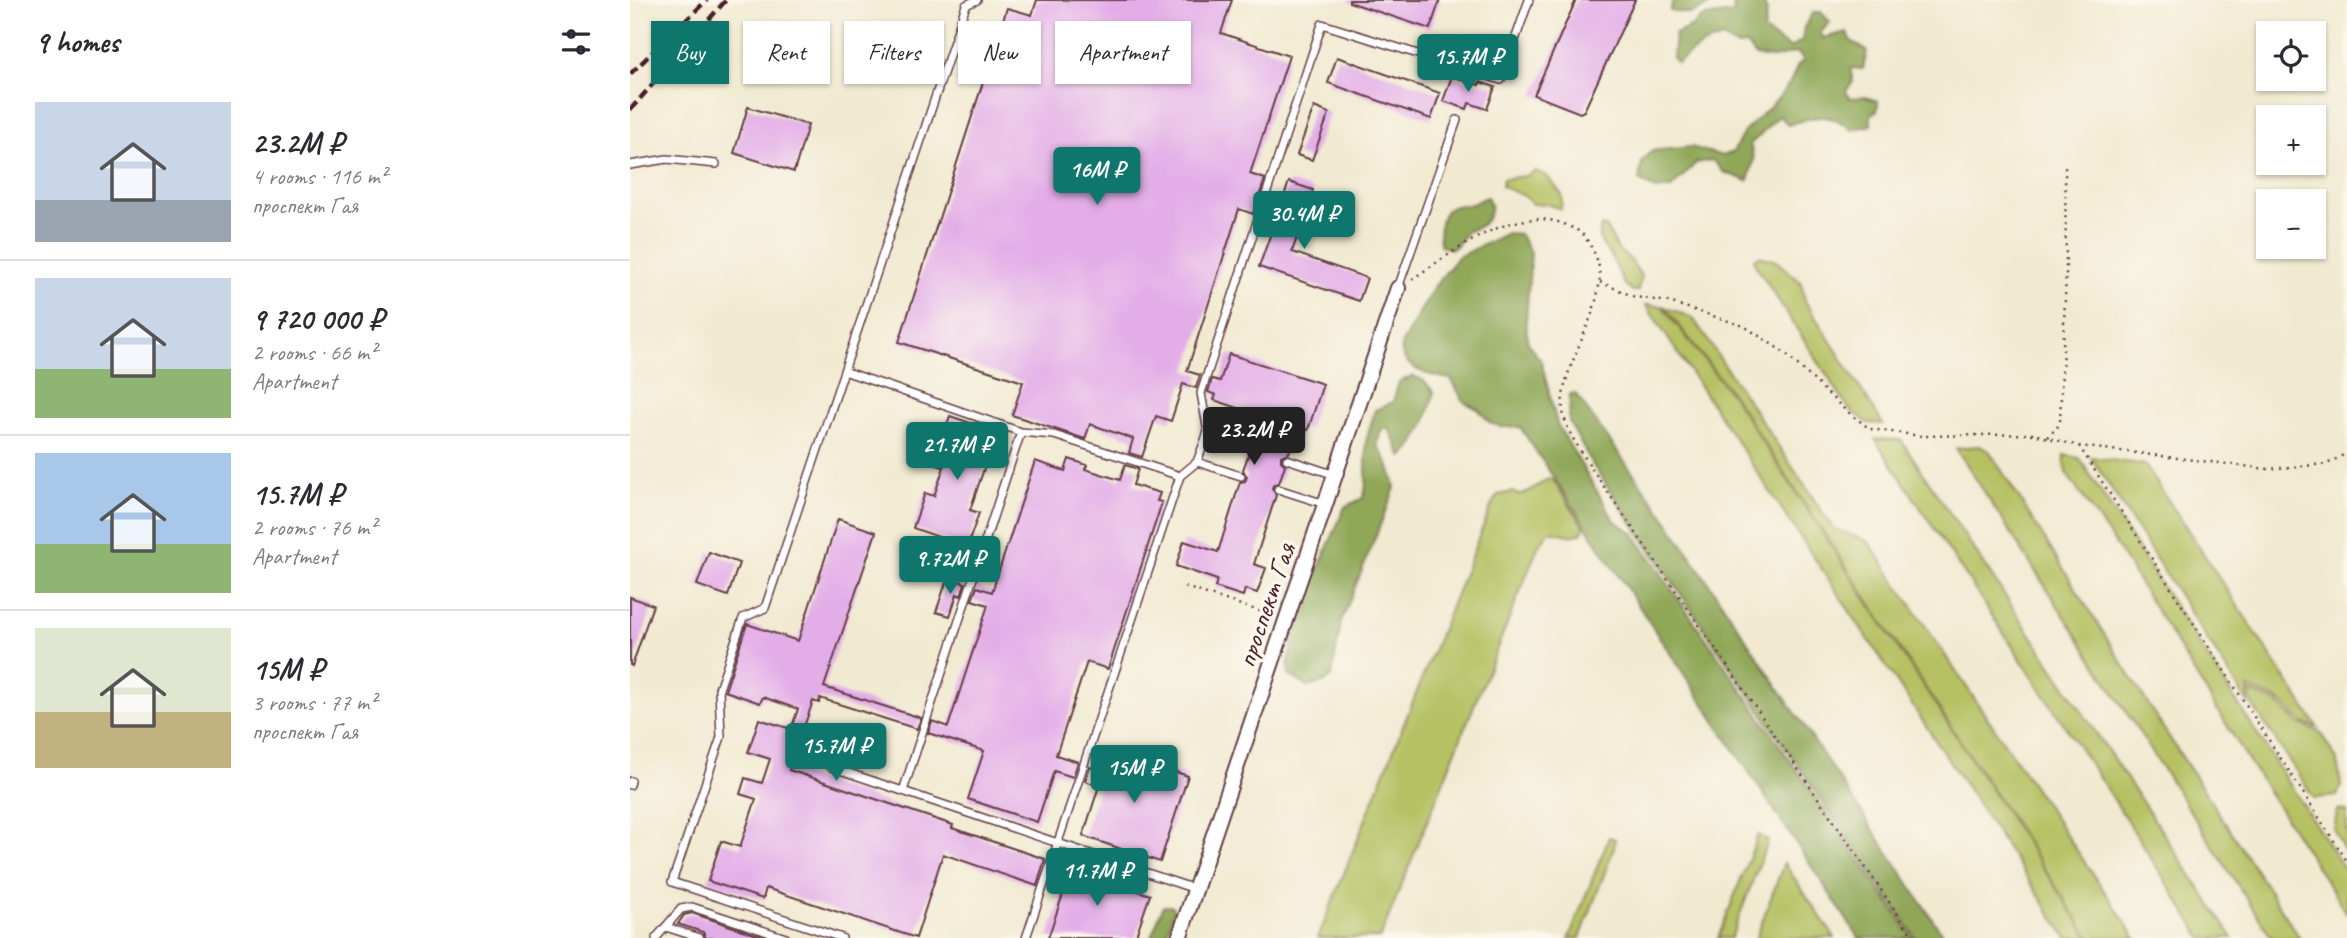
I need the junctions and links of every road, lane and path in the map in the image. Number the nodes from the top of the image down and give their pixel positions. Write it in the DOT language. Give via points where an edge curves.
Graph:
graph roads {
  1 [pos="977,0"];
  2 [pos="1529,0"];
  3 [pos="1457,120"];
  4 [pos="716,164"];
  5 [pos="630,165"];
  6 [pos="2065,166"];
  7 [pos="1600,282"];
  8 [pos="1398,288"];
  9 [pos="844,371"];
  10 [pos="1021,432"];
  11 [pos="1208,432"];
  12 [pos="2047,437"];
  13 [pos="2079,446"];
  14 [pos="1251,447"];
  15 [pos="2347,453"];
  16 [pos="1287,459"];
  17 [pos="1197,462"];
  18 [pos="1180,475"];
  19 [pos="1335,475"];
  20 [pos="1241,476"];
  21 [pos="1278,489"];
  22 [pos="1325,504"];
  23 [pos="1185,587"];
  24 [pos="1286,620"];
  25 [pos="831,767"];
  26 [pos="903,791"];
  27 [pos="1058,843"];
  28 [pos="2347,861"];
  29 [pos="1195,889"];
  30 [pos="666,927"];
  31 [pos="656,938"];
  32 [pos="700,938"];
  33 [pos="786,938"];
  34 [pos="842,938"];
  35 [pos="1026,938"];
  36 [pos="1179,938"];
  37 [pos="1914,938"];
  1 -- 9 [label="lane" via="967,5"];
  2 -- 11 [label="lane" via="1502,80 1322,24 1200,393"];
  3 -- 8 [label="lane"];
  4 -- 5 [label="lane" via="667,159"];
  6 -- 12 [label="path" via="2060,421"];
  7 -- 8 [label="path" via="1596,252 1580,232 1554,220 1524,219 1475,238"];
  7 -- 12 [label="path" via="1744,326 1785,353 1870,429 1922,436"];
  7 -- 37 [label="path" via="1563,396 1567,427"];
  8 -- 19 [label="street, проспект Гая"];
  9 -- 10 [label="lane"];
  9 -- 34 [label="lane" via="765,608 743,618 719,689 721,737 672,882"];
  10 -- 18 [label="lane" via="1054,435"];
  10 -- 26 [label="lane"];
  11 -- 14 [label="lane"];
  11 -- 17 [label="lane"];
  12 -- 13 [label="path"];
  13 -- 15 [label="path" via="2268,469 2327,464"];
  13 -- 28 [label="path"];
  16 -- 19 [label="lane"];
  17 -- 18 [label="lane"];
  17 -- 20 [label="lane"];
  18 -- 27 [label="lane"];
  19 -- 22 [label="street, проспект Гая"];
  21 -- 22 [label="lane"];
  22 -- 24 [label="street, проспект Гая"];
  23 -- 24 [label="path"];
  24 -- 29 [label="street, проспект Гая"];
  25 -- 26 [label="lane"];
  26 -- 27 [label="lane"];
  27 -- 29 [label="lane"];
  27 -- 35 [label="lane"];
  29 -- 36 [label="street, проспект Гая"];
  30 -- 31 [label="lane"];
  30 -- 32 [label="lane"];
  30 -- 33 [label="lane" via="681,909 692,907"];
}
